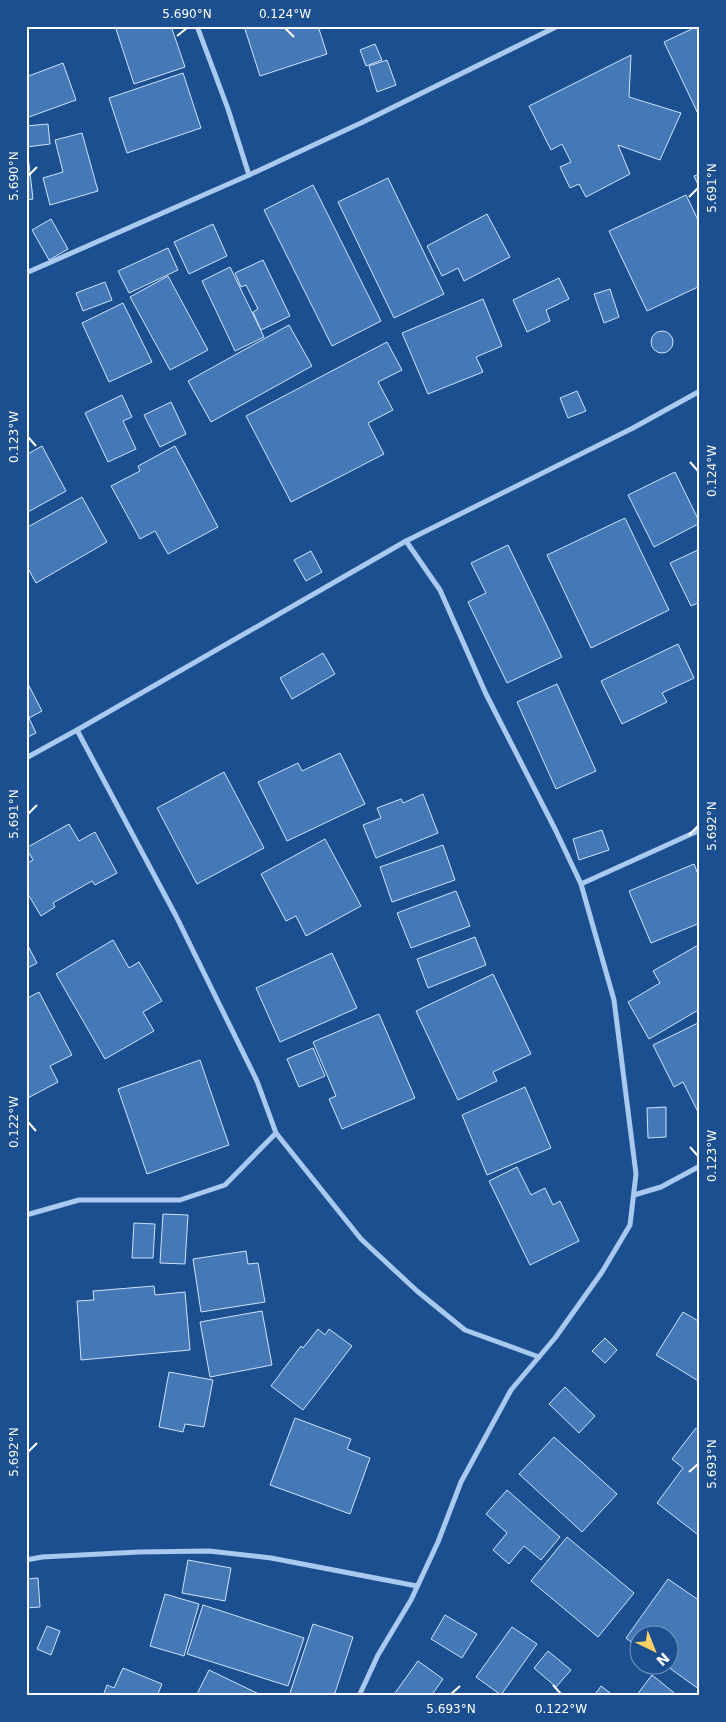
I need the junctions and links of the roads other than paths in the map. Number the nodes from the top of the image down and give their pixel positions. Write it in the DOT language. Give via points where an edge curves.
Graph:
graph roads {
  1 [pos="196,26"];
  2 [pos="558,26"];
  3 [pos="249,175"];
  4 [pos="26,274"];
  5 [pos="700,392"];
  6 [pos="406,541"];
  7 [pos="77,730"];
  8 [pos="26,758"];
  9 [pos="700,830"];
  10 [pos="581,884"];
  11 [pos="276,1133"];
  12 [pos="700,1166"];
  13 [pos="634,1195"];
  14 [pos="26,1214"];
  15 [pos="539,1357"];
  16 [pos="26,1560"];
  17 [pos="417,1586"];
  18 [pos="359,1696"];
  1 -- 3 [label="street"];
  2 -- 3 [label="street"];
  3 -- 4 [label="street"];
  5 -- 6 [label="street"];
  6 -- 7 [label="street"];
  6 -- 10 [label="street" via="440,590 486,694"];
  7 -- 8 [label="street"];
  7 -- 11 [label="street" via="176,916 257,1081"];
  9 -- 10 [label="street"];
  10 -- 13 [label="street" via="614,1000 636,1174"];
  11 -- 14 [label="street" via="226,1185 180,1200 79,1200"];
  11 -- 15 [label="street" via="361,1239 417,1291 465,1330"];
  12 -- 13 [label="street" via="661,1187"];
  13 -- 15 [label="street" via="630,1225 602,1272"];
  15 -- 17 [label="street" via="511,1390 461,1482"];
  16 -- 17 [label="street" via="209,1551 271,1558"];
  17 -- 18 [label="street"];
}
